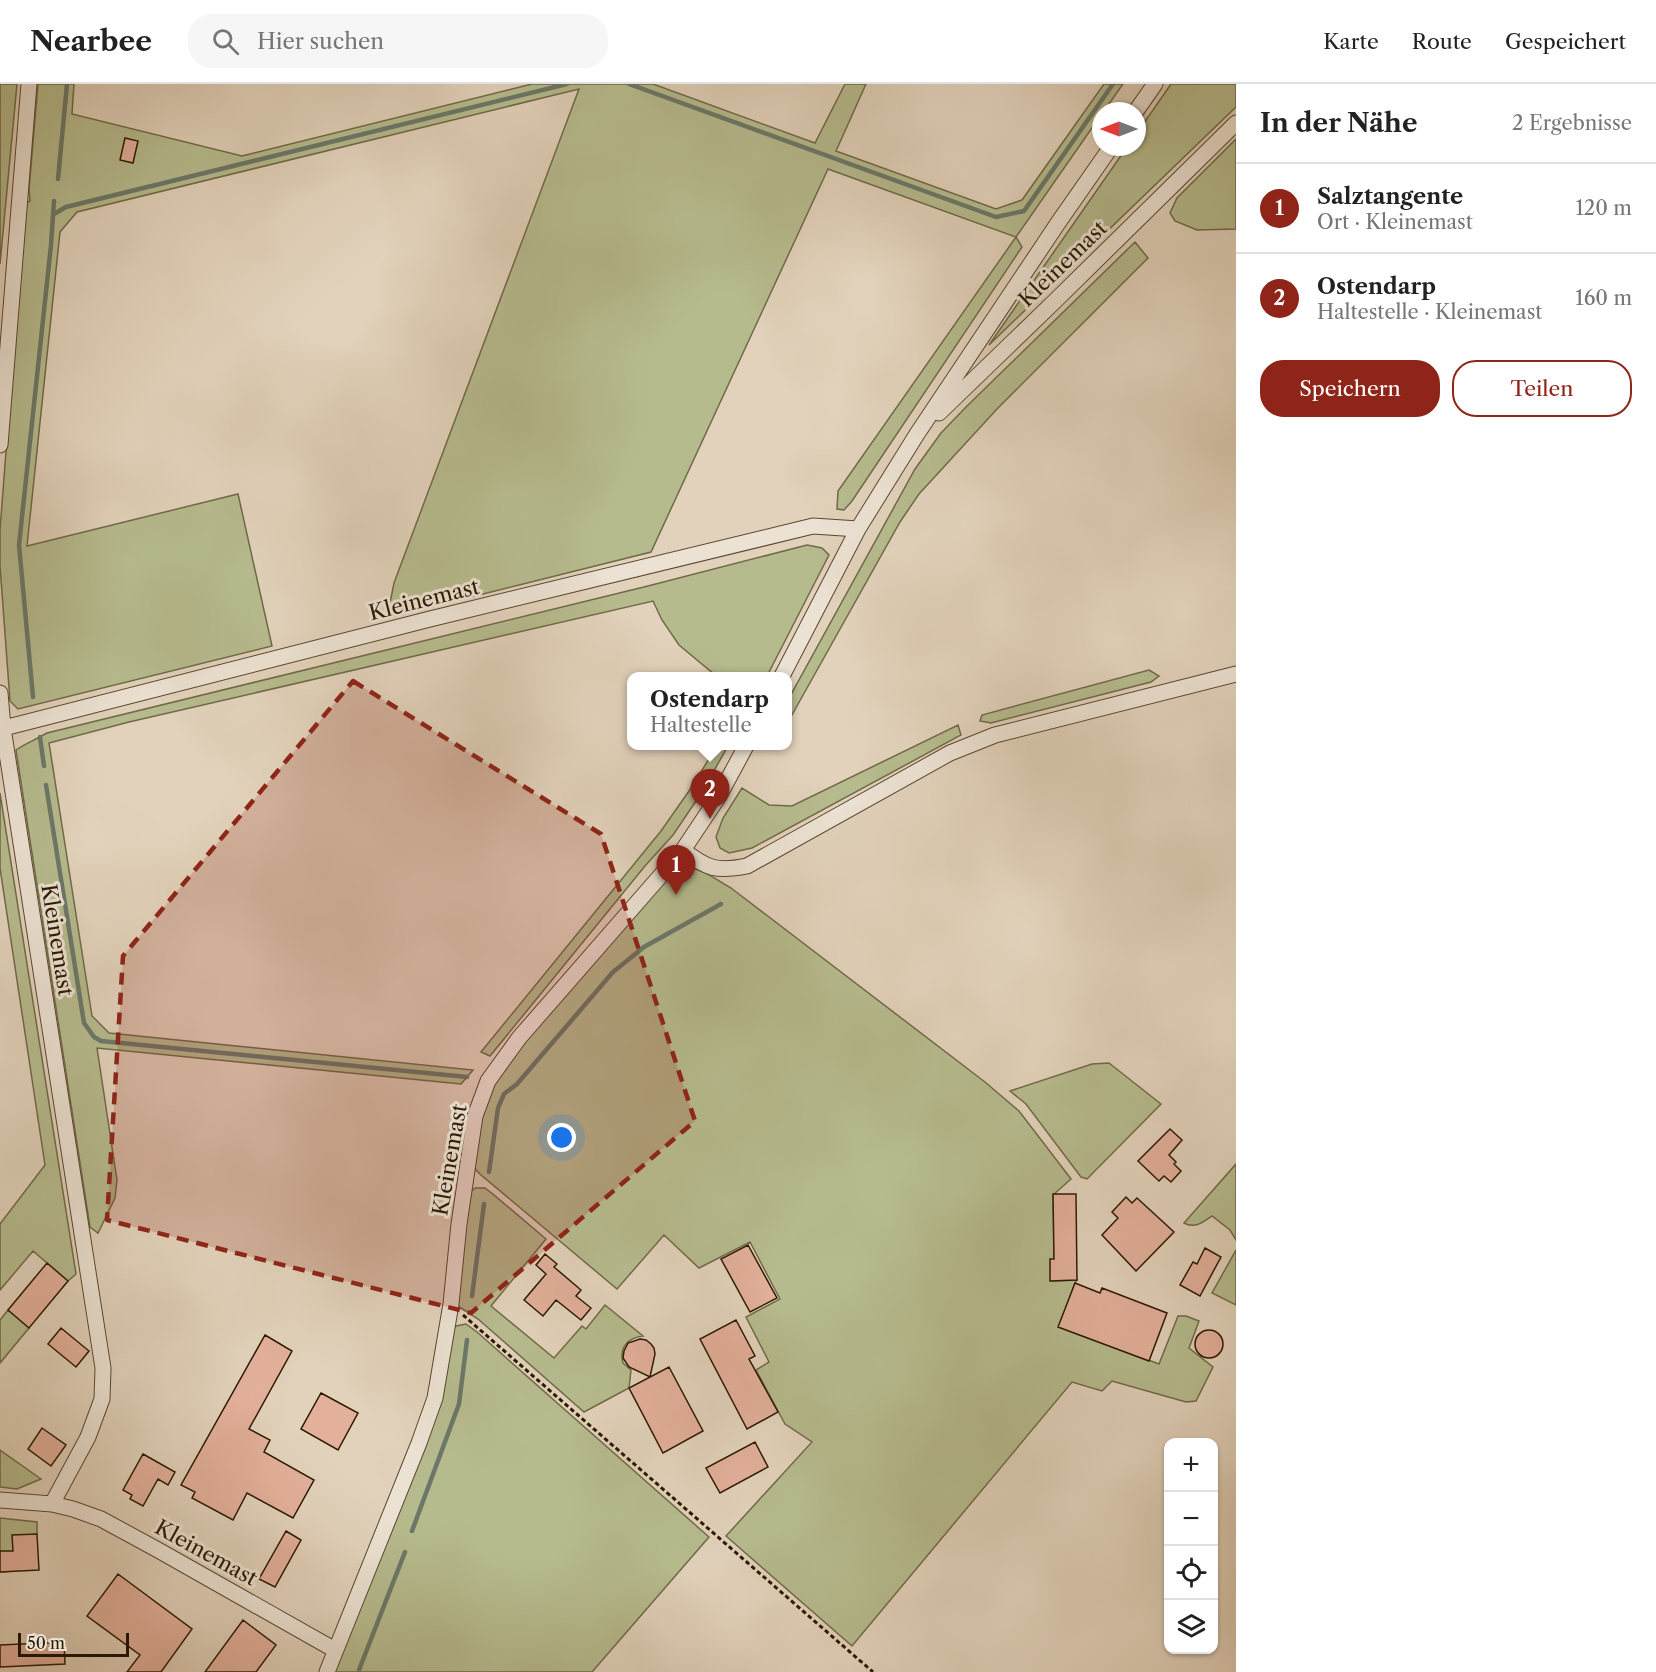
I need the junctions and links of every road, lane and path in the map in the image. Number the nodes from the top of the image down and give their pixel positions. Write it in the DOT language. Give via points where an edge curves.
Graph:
graph roads {
  1 [pos="29,84"];
  2 [pos="1155,84"];
  3 [pos="1142,102"];
  4 [pos="1236,123"];
  5 [pos="1105,156"];
  6 [pos="917,434"];
  7 [pos="0,445"];
  8 [pos="858,529"];
  9 [pos="784,672"];
  10 [pos="1236,674"];
  11 [pos="0,693"];
  12 [pos="1,729"];
  13 [pos="744,750"];
  14 [pos="683,850"];
  15 [pos="451,1304"];
  16 [pos="0,1500"];
  17 [pos="52,1504"];
  18 [pos="335,1650"];
  19 [pos="327,1672"];
  20 [pos="873,1672"];
  1 -- 7 [label="street"];
  2 -- 3 [label="street"];
  4 -- 6 [label="street, Kleinemast"];
  5 -- 6 [label="street, Kleinemast"];
  6 -- 8 [label="street, Kleinemast"];
  8 -- 9 [label="street, Kleinemast"];
  8 -- 12 [label="street, Kleinemast" via="813,526"];
  10 -- 14 [label="street" via="995,735 950,753 747,866 718,870 699,863"];
  11 -- 12 [label="street, Kleinemast"];
  12 -- 17 [label="street, Kleinemast" via="103,1368 102,1399 88,1437"];
  13 -- 14 [label="street, Kleinemast"];
  14 -- 15 [label="street, Kleinemast" via="519,1038 488,1081 475,1116"];
  15 -- 18 [label="street, Kleinemast" via="435,1398"];
  15 -- 20 [label="path"];
  16 -- 17 [label="street, Kleinemast"];
  17 -- 18 [label="street, Kleinemast" via="101,1519"];
  18 -- 19 [label="street, Kleinemast"];
}
